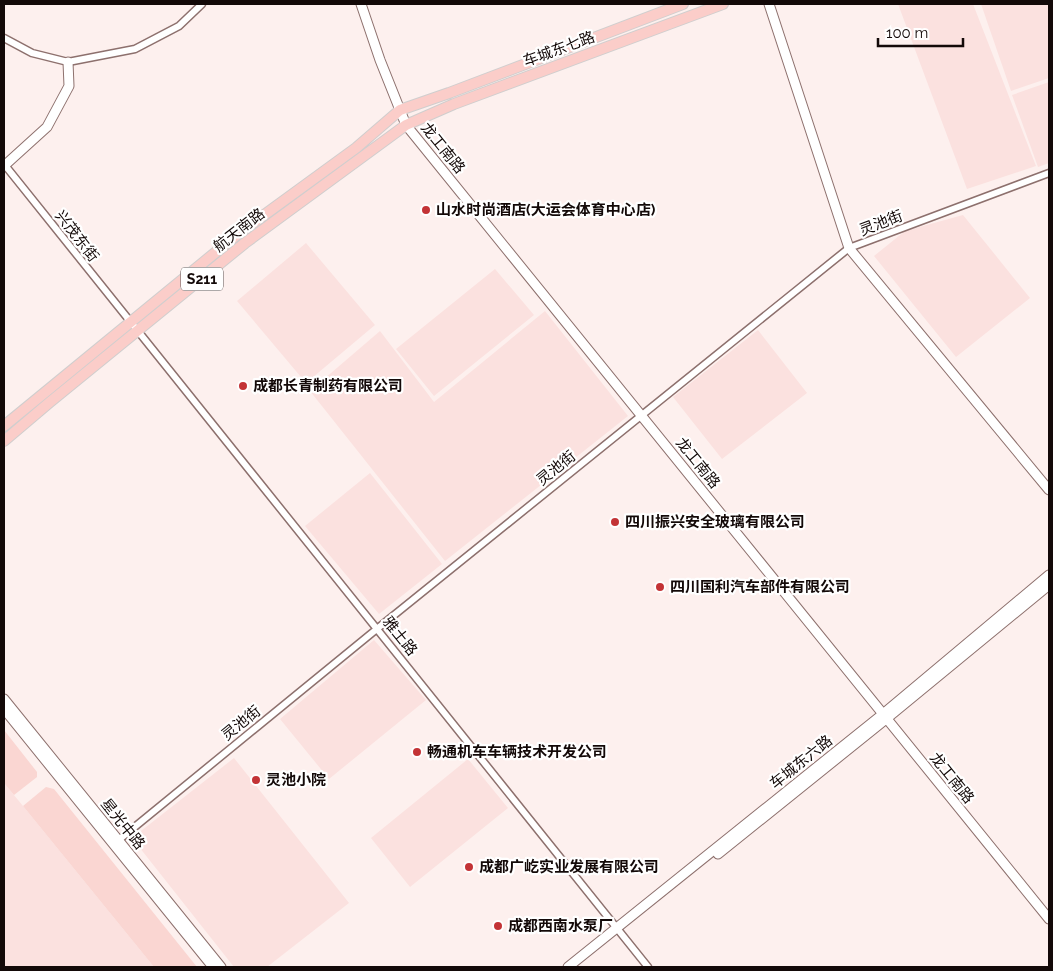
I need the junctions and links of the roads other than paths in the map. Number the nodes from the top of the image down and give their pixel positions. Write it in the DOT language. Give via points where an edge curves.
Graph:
graph roads {
  1 [pos="202,4"];
  2 [pos="361,4"];
  3 [pos="684,4"];
  4 [pos="723,4"];
  5 [pos="769,4"];
  6 [pos="4,38"];
  7 [pos="68,62"];
  8 [pos="400,110"];
  9 [pos="406,125"];
  10 [pos="4,165"];
  11 [pos="1049,173"];
  12 [pos="849,248"];
  13 [pos="130,322"];
  14 [pos="137,331"];
  15 [pos="642,415"];
  16 [pos="4,426"];
  17 [pos="4,441"];
  18 [pos="1049,490"];
  19 [pos="1049,575"];
  20 [pos="1049,585"];
  21 [pos="378,628"];
  22 [pos="4,699"];
  23 [pos="4,709"];
  24 [pos="884,716"];
  25 [pos="116,842"];
  26 [pos="1049,919"];
  27 [pos="618,930"];
  28 [pos="213,967"];
  29 [pos="222,967"];
  30 [pos="568,967"];
  31 [pos="577,967"];
  32 [pos="648,967"];
  1 -- 7 [label="street" via="179,26 135,49"];
  2 -- 8 [label="street, 龙工南路"];
  3 -- 8 [label="main road, 车城东七路"];
  4 -- 9 [label="main road, 车城东七路" via="454,104"];
  5 -- 12 [label="street"];
  6 -- 7 [label="street" via="32,53"];
  7 -- 10 [label="street" via="69,86 46,127"];
  8 -- 9 [label="street, 龙工南路"];
  8 -- 13 [label="main road, 航天南路 / S211" via="356,148 238,234"];
  9 -- 14 [label="main road, 航天南路 / S211" via="245,243"];
  9 -- 15 [label="street, 龙工南路"];
  10 -- 13 [label="street, 兴茂东街"];
  11 -- 12 [label="street, 灵池街"];
  12 -- 15 [label="street, 灵池街"];
  12 -- 18 [label="street"];
  13 -- 14 [label="street, 雅土路"];
  13 -- 16 [label="main road, 航天南路 / S211"];
  14 -- 17 [label="main road, 航天南路 / S211"];
  14 -- 21 [label="street, 雅土路"];
  15 -- 21 [label="street, 灵池街"];
  15 -- 24 [label="street, 龙工南路"];
  19 -- 24 [label="street, 车城东六路"];
  20 -- 24 [label="street, 车城东六路"];
  21 -- 25 [label="street, 灵池街"];
  21 -- 27 [label="street, 雅土路"];
  22 -- 25 [label="street, 星光中路"];
  23 -- 25 [label="street, 星光中路"];
  24 -- 26 [label="street, 龙工南路"];
  24 -- 27 [label="street, 车城东六路"];
  25 -- 28 [label="street, 星光中路"];
  25 -- 29 [label="street, 星光中路"];
  27 -- 30 [label="street, 车城东六路"];
  27 -- 31 [label="street, 车城东六路"];
  27 -- 32 [label="street, 雅土路"];
}
